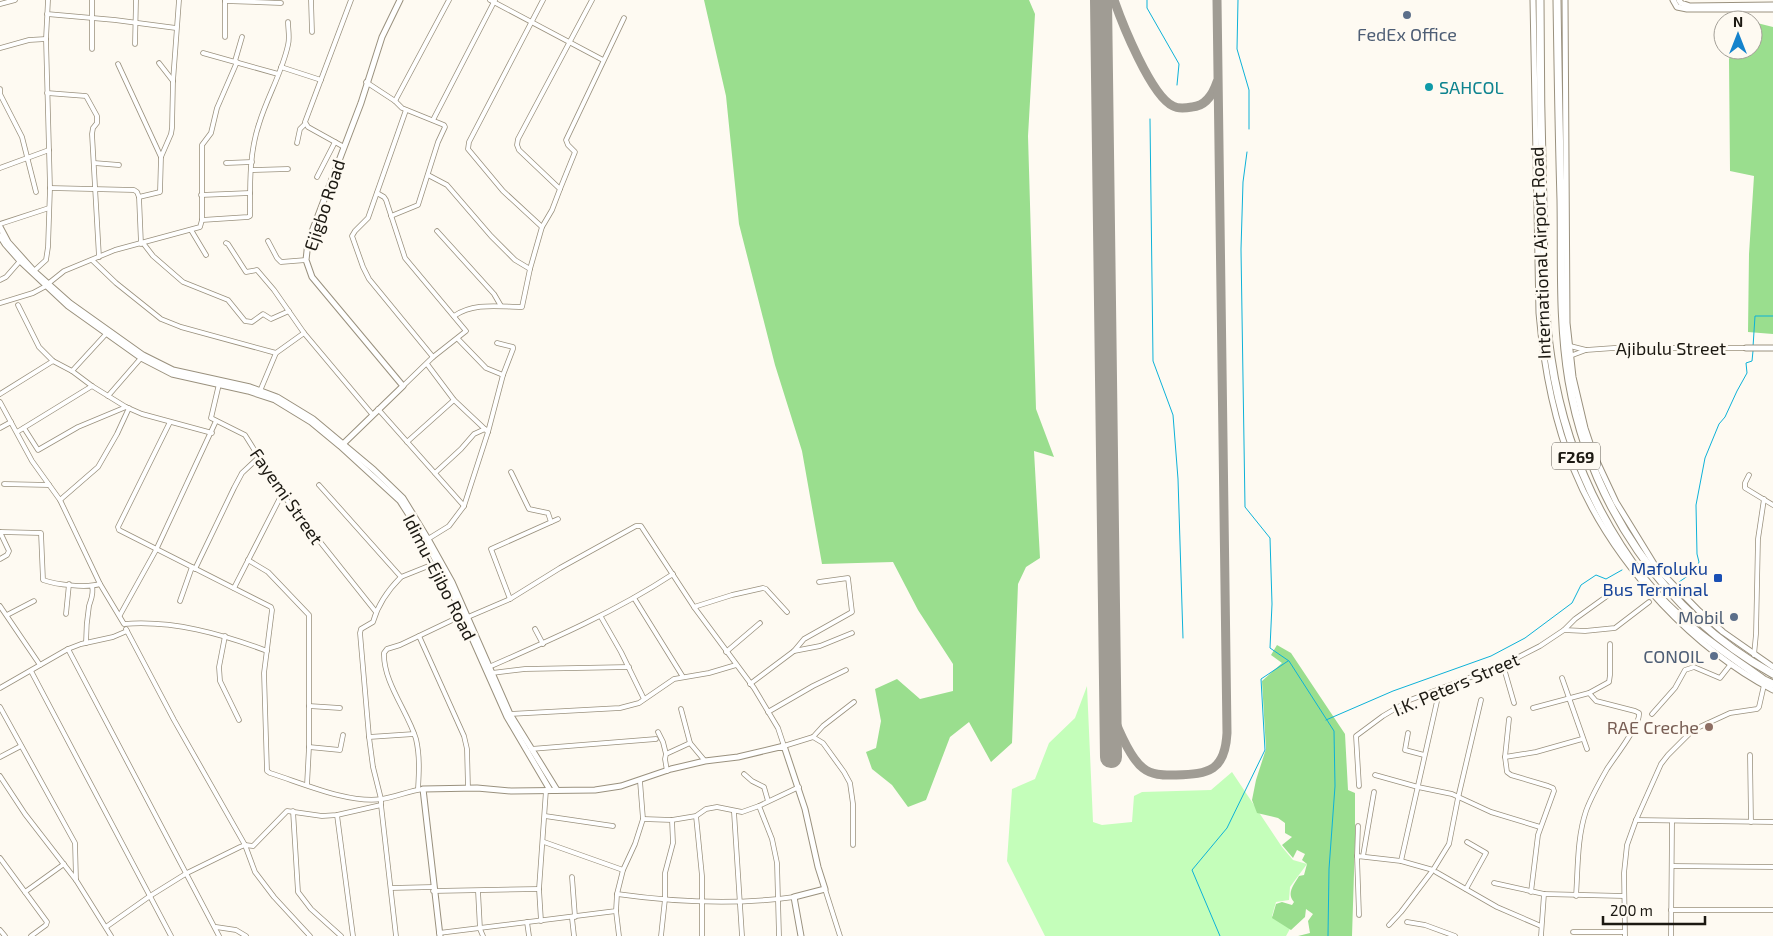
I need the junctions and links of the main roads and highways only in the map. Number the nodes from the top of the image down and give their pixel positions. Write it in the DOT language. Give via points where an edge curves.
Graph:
graph roads {
  1 [pos="400,0"];
  2 [pos="1533,0"];
  3 [pos="1540,0"];
  4 [pos="1557,0"];
  5 [pos="1565,0"];
  6 [pos="1673,0"];
  7 [pos="1678,0"];
  8 [pos="1773,5"];
  9 [pos="1773,9"];
  10 [pos="1565,182"];
  11 [pos="1539,188"];
  12 [pos="1561,198"];
  13 [pos="0,225"];
  14 [pos="0,236"];
  15 [pos="47,285"];
  16 [pos="1746,348"];
  17 [pos="1773,348"];
  18 [pos="342,445"];
  19 [pos="465,616"];
  20 [pos="1773,667"];
  21 [pos="1773,674"];
  22 [pos="494,684"];
  23 [pos="1773,684"];
  24 [pos="1773,690"];
  25 [pos="512,722"];
  26 [pos="551,790"];
  27 [pos="439,934"];
  28 [pos="801,936"];
  1 -- 18 [label="main road, Ejigbo Road" via="382,37 361,104 308,242 306,260 312,277 403,386"];
  2 -- 11 [label="main road, International Airport Road"];
  3 -- 11 [label="highway, International Airport Road / F269"];
  4 -- 12 [label="highway, International Airport Road / F269"];
  5 -- 10 [label="main road, International Airport Road"];
  6 -- 9 [label="main road" via="1677,7 1687,10"];
  7 -- 8 [label="main road" via="1690,6"];
  10 -- 12 [label="main road"];
  10 -- 20 [label="main road, International Airport Road" via="1570,356 1577,400 1594,455 1616,502 1656,567 1723,632"];
  11 -- 23 [label="highway, International Airport Road / F269" via="1551,359 1569,436 1591,492 1614,534 1661,597 1717,647"];
  11 -- 24 [label="main road, International Airport Road" via="1542,353 1552,403 1580,485 1597,520 1639,580 1691,635"];
  12 -- 21 [label="highway, International Airport Road / F269" via="1566,358 1578,421 1594,470 1641,556 1683,607 1739,654"];
  13 -- 15 [label="main road, Idimu-Ejibo Road" via="8,242"];
  14 -- 15 [label="main road, Idimu-Ejibo Road" via="20,261"];
  15 -- 18 [label="main road, Idimu-Ejibo Road" via="161,365 277,397 313,419"];
  15 -- 18 [label="main road, Idimu-Ejibo Road" via="68,306 141,358 172,374 275,400"];
  16 -- 17 [label="main road, Ajibulu Street"];
  18 -- 19 [label="main road, Idimu-Ejibo Road" via="400,501 425,540"];
  18 -- 19 [label="main road, Idimu-Ejibo Road" via="403,498 452,582"];
  19 -- 22 [label="main road, Idimu-Ejibo Road"];
  19 -- 22 [label="main road, Idimu-Ejibo Road"];
  22 -- 25 [label="main road, Idimu-Ejibo Road"];
  22 -- 25 [label="main road, Idimu-Ejibo Road"];
  25 -- 26 [label="main road, Idimu-Ejibo Road"];
  25 -- 26 [label="main road, Idimu-Ejibo Road"];
  26 -- 27 [label="main road" via="420,789"];
  26 -- 28 [label="main road" via="595,790 640,781 705,761 784,746 805,808 825,889 794,897"];
}
